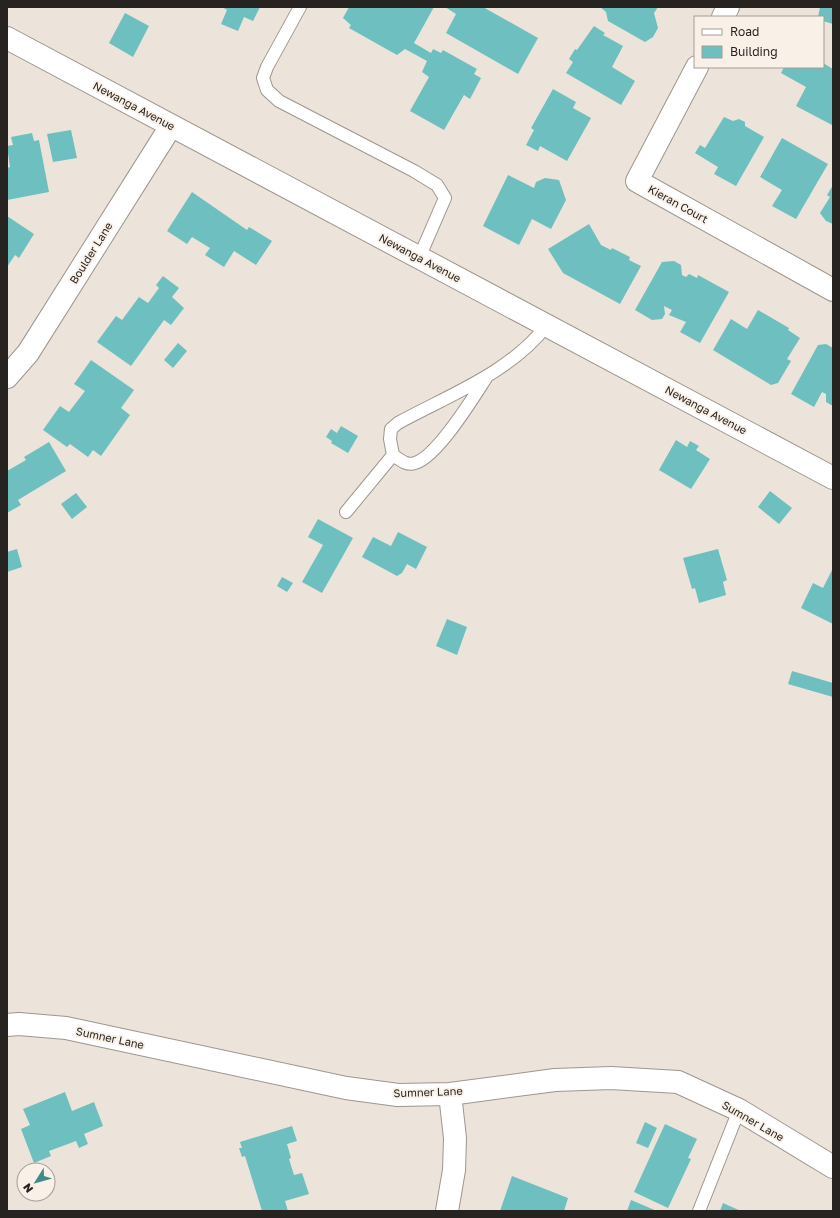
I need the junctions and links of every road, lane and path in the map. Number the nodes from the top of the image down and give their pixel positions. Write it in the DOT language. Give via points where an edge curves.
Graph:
graph roads {
  1 [pos="300,7"];
  2 [pos="728,7"];
  3 [pos="724,16"];
  4 [pos="7,38"];
  5 [pos="696,68"];
  6 [pos="171,126"];
  7 [pos="419,258"];
  8 [pos="833,290"];
  9 [pos="547,325"];
  10 [pos="488,375"];
  11 [pos="7,377"];
  12 [pos="394,455"];
  13 [pos="833,478"];
  14 [pos="346,512"];
  15 [pos="7,1025"];
  16 [pos="450,1094"];
  17 [pos="739,1110"];
  18 [pos="833,1167"];
  19 [pos="446,1211"];
  20 [pos="699,1211"];
  1 -- 7 [label="lane" via="267,67 263,78 267,90 279,101 437,185 445,198"];
  2 -- 3 [label="street"];
  4 -- 6 [label="street, Newanga Avenue"];
  5 -- 8 [label="street, Kieran Court" via="637,181"];
  6 -- 7 [label="street, Newanga Avenue"];
  6 -- 11 [label="street, Boulder Lane" via="28,353"];
  7 -- 9 [label="street, Newanga Avenue"];
  9 -- 10 [label="lane" via="534,342"];
  9 -- 13 [label="street, Newanga Avenue"];
  10 -- 12 [label="lane" via="391,429 390,439"];
  10 -- 12 [label="lane" via="430,455 414,464 402,462"];
  12 -- 14 [label="lane"];
  15 -- 16 [label="street, Sumner Lane" via="66,1028 346,1088 398,1095"];
  16 -- 17 [label="street, Sumner Lane" via="555,1080 611,1078 678,1082"];
  16 -- 19 [label="street" via="455,1138 454,1170"];
  17 -- 18 [label="street, Sumner Lane"];
  17 -- 20 [label="lane"];
}
